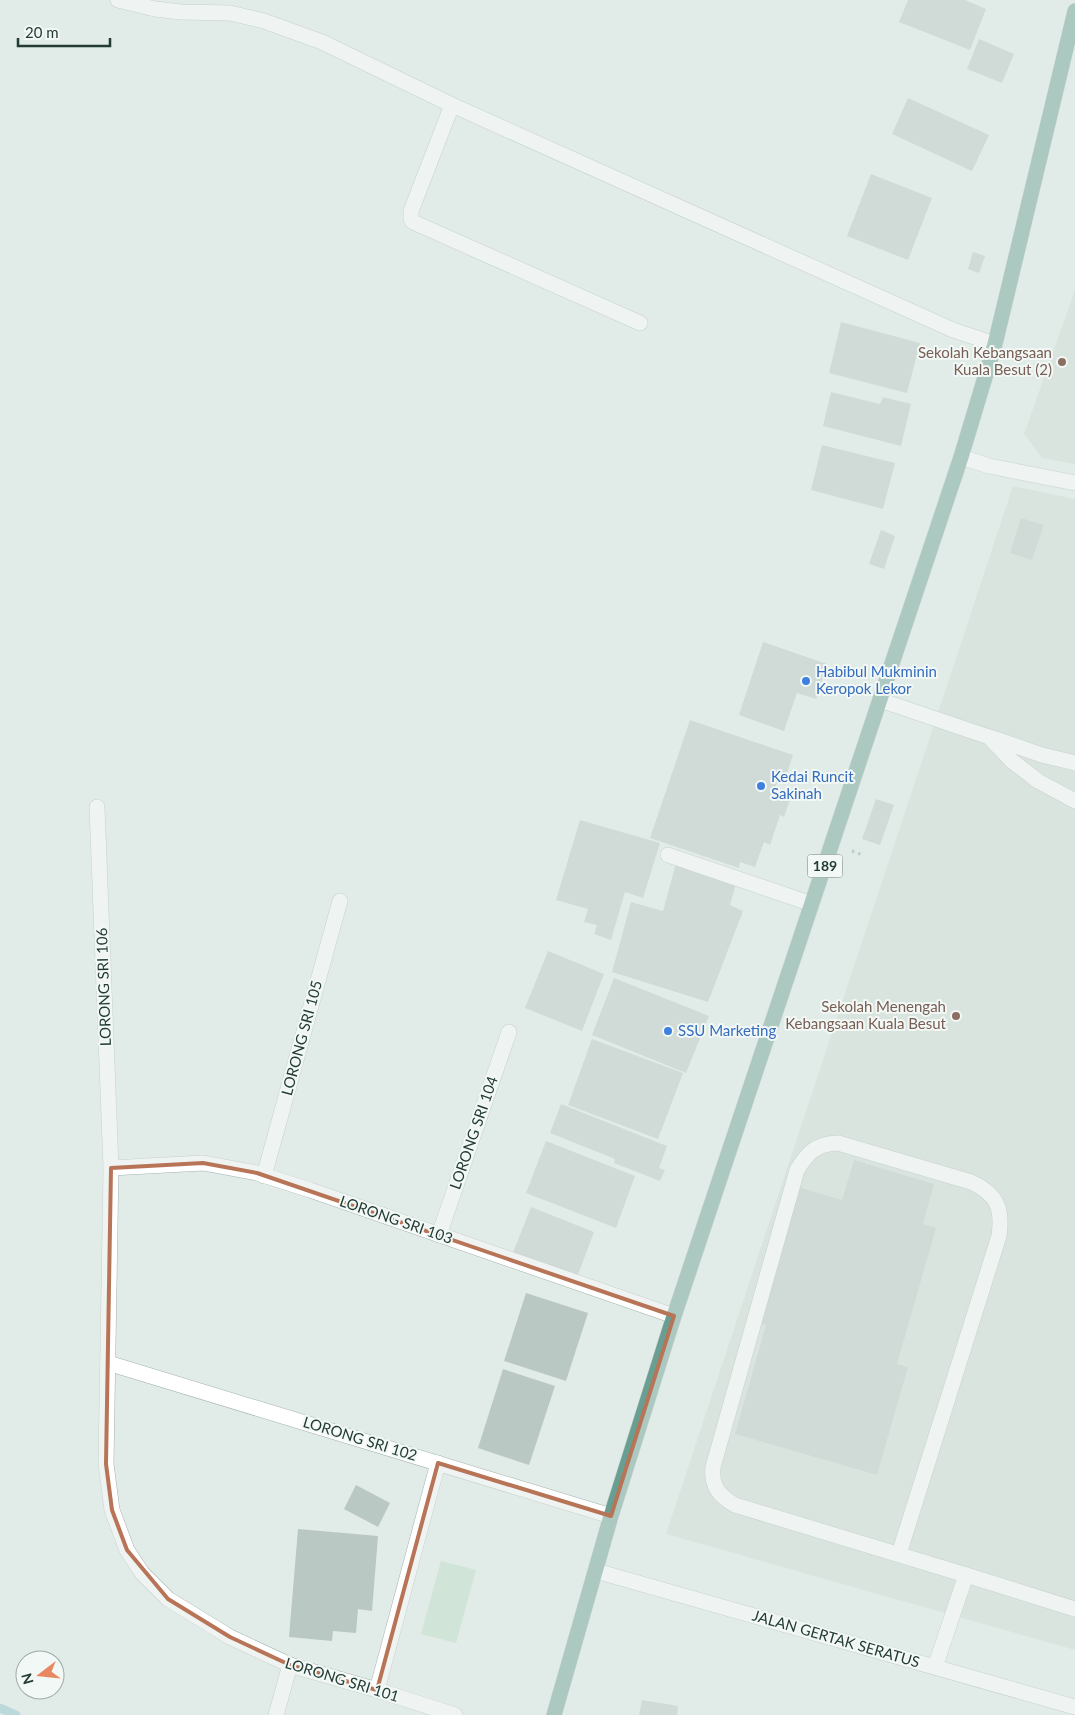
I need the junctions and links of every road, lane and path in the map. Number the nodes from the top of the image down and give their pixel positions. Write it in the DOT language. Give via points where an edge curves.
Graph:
graph roads {
  1 [pos="118,0"];
  2 [pos="231,7"];
  3 [pos="1075,11"];
  4 [pos="452,105"];
  5 [pos="640,323"];
  6 [pos="995,344"];
  7 [pos="961,457"];
  8 [pos="1075,483"];
  9 [pos="880,700"];
  10 [pos="988,737"];
  11 [pos="1075,763"];
  12 [pos="1075,801"];
  13 [pos="98,807"];
  14 [pos="668,855"];
  15 [pos="340,900"];
  16 [pos="812,904"];
  17 [pos="509,1032"];
  18 [pos="111,1168"];
  19 [pos="264,1176"];
  20 [pos="439,1235"];
  21 [pos="674,1316"];
  22 [pos="108,1363"];
  23 [pos="438,1463"];
  24 [pos="611,1516"];
  25 [pos="898,1554"];
  26 [pos="596,1571"];
  27 [pos="966,1575"];
  28 [pos="1075,1609"];
  29 [pos="290,1666"];
  30 [pos="935,1667"];
  31 [pos="378,1690"];
  32 [pos="1075,1707"];
  33 [pos="276,1715"];
  34 [pos="454,1715"];
  35 [pos="554,1715"];
  1 -- 2 [label="street" via="181,12"];
  2 -- 4 [label="street" via="322,42"];
  3 -- 6 [label="main road, 189"];
  4 -- 5 [label="street" via="411,211 413,222"];
  4 -- 6 [label="street" via="944,326"];
  6 -- 7 [label="main road, 189"];
  7 -- 8 [label="street" via="989,466"];
  7 -- 9 [label="main road, 189"];
  9 -- 10 [label="street"];
  9 -- 16 [label="main road, 189"];
  10 -- 11 [label="street"];
  10 -- 12 [label="street" via="1038,781"];
  13 -- 18 [label="street, LORONG SRI 106"];
  14 -- 16 [label="street"];
  15 -- 19 [label="street, LORONG SRI 105"];
  16 -- 21 [label="main road, 189"];
  17 -- 20 [label="street, LORONG SRI 104"];
  18 -- 19 [label="street, LORONG SRI 103" via="203,1163"];
  18 -- 22 [label="street, LORONG SRI 106"];
  19 -- 20 [label="street, LORONG SRI 103"];
  20 -- 21 [label="street, LORONG SRI 103"];
  21 -- 24 [label="main road, 189"];
  22 -- 23 [label="street, LORONG SRI 102"];
  22 -- 29 [label="street, LORONG SRI 101" via="106,1464 112,1510 127,1550 142,1573 168,1599 230,1637"];
  23 -- 24 [label="street, LORONG SRI 102"];
  23 -- 31 [label="street"];
  24 -- 26 [label="main road, 189"];
  25 -- 25 [label="street" via="735,1506 720,1495 712,1478 797,1170 810,1153 827,1144 838,1143 971,1182 992,1195 1001,1222"];
  25 -- 27 [label="street"];
  26 -- 30 [label="street, JALAN GERTAK SERATUS"];
  26 -- 35 [label="main road, 189"];
  27 -- 28 [label="street"];
  27 -- 30 [label="street"];
  29 -- 31 [label="street, LORONG SRI 101"];
  29 -- 33 [label="street"];
  30 -- 32 [label="street, JALAN GERTAK SERATUS"];
  31 -- 34 [label="street, LORONG SRI 101"];
}
